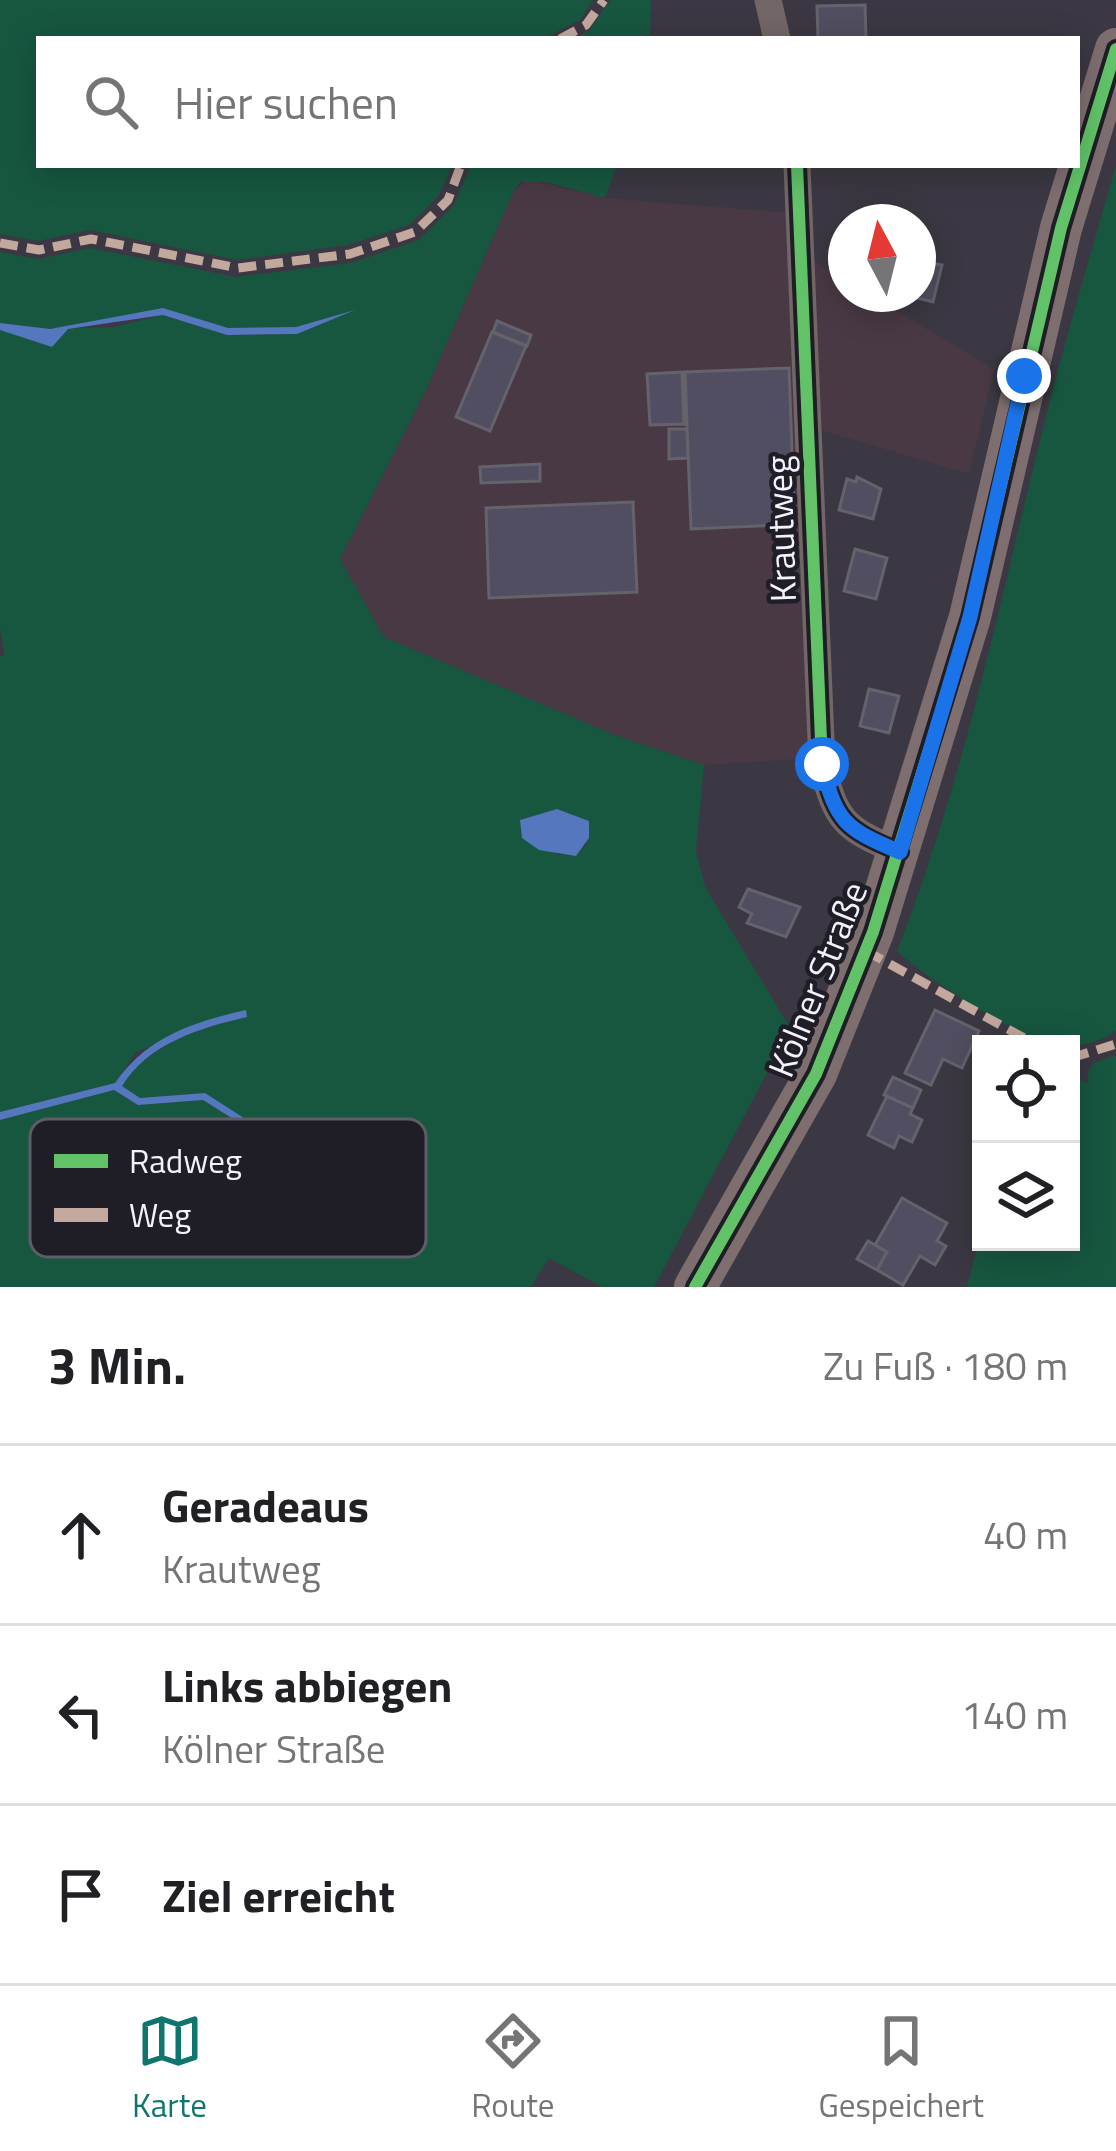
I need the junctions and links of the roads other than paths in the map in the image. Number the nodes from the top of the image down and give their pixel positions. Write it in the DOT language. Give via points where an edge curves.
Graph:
graph roads {
  1 [pos="769,0"];
  2 [pos="776,36"];
  3 [pos="1116,49"];
  4 [pos="797,168"];
  5 [pos="900,852"];
  6 [pos="695,1287"];
  1 -- 2 [label="street"];
  3 -- 5 [label="main road, Kölner Straße" via="1056,249 970,617"];
  4 -- 5 [label="street, Krautweg" via="822,764 839,818"];
  5 -- 6 [label="main road, Kölner Straße" via="816,1074"];
}
